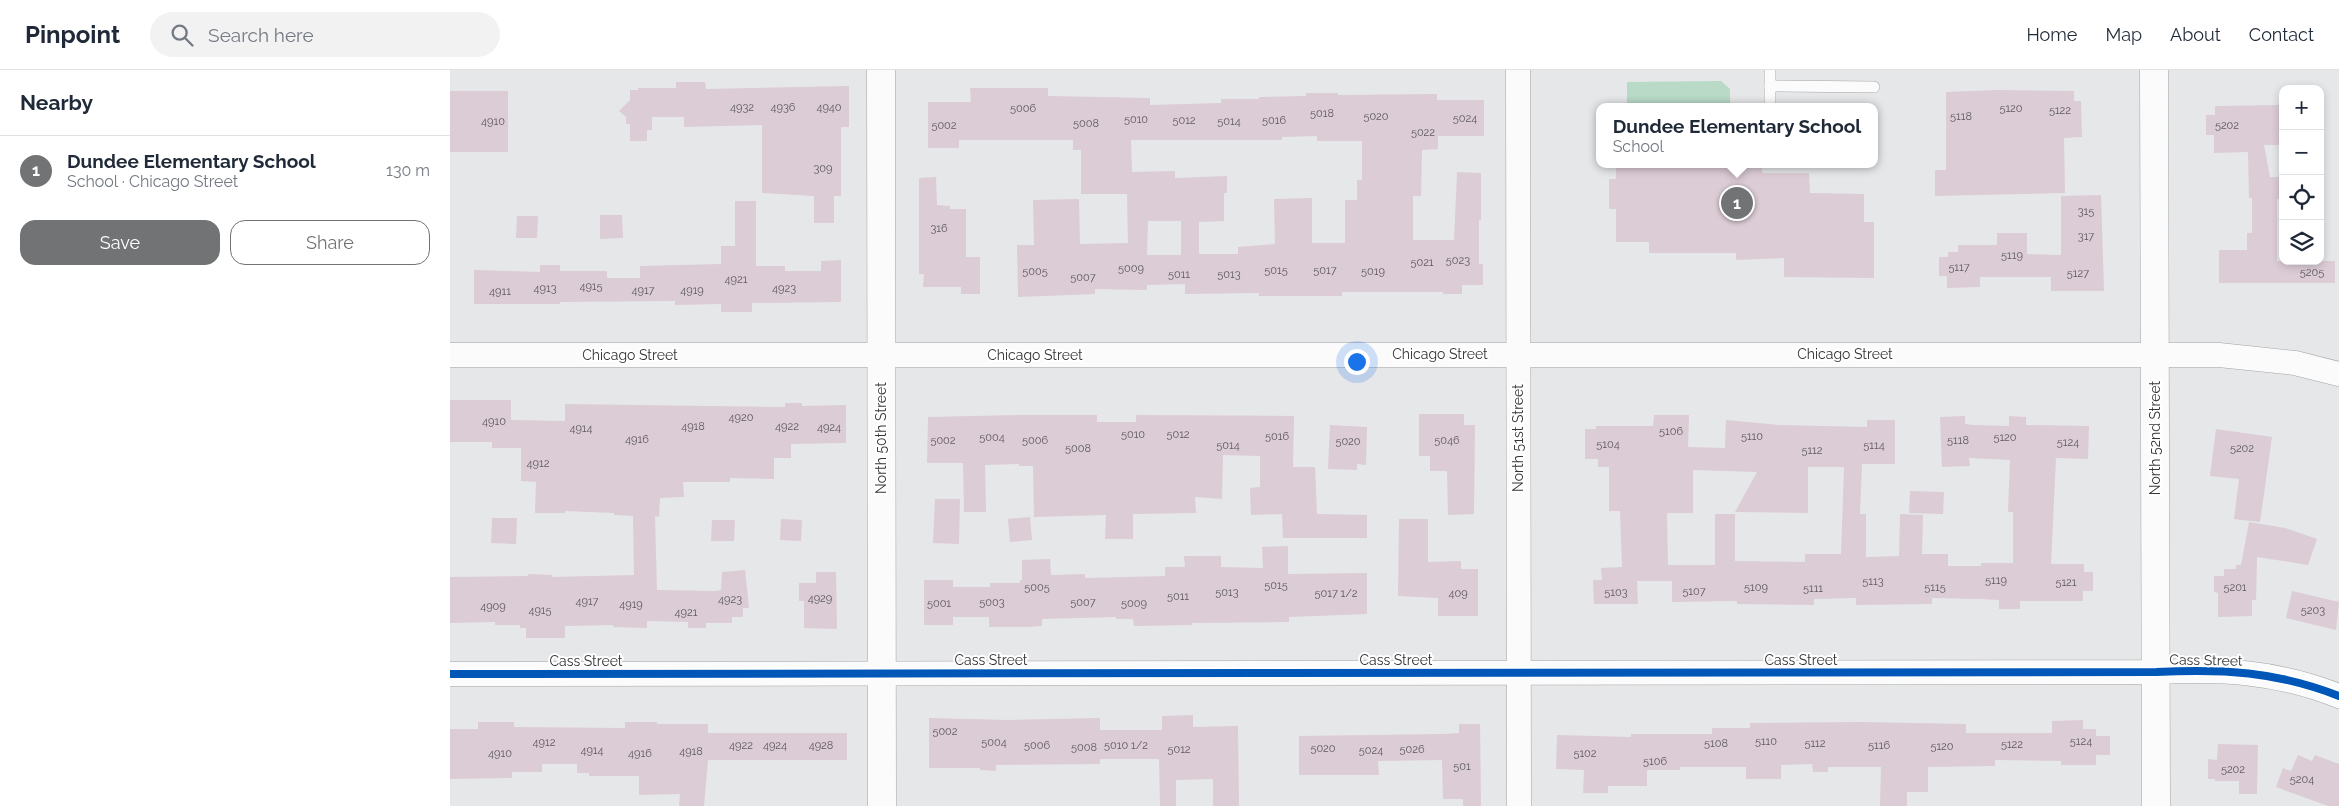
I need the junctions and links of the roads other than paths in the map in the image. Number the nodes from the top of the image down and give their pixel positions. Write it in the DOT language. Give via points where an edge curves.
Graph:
graph roads {
  1 [pos="881,70"];
  2 [pos="1518,70"];
  3 [pos="1770,70"];
  4 [pos="2154,70"];
  5 [pos="1770,86"];
  6 [pos="1874,87"];
  7 [pos="1770,103"];
  8 [pos="1518,354"];
  9 [pos="450,355"];
  10 [pos="882,355"];
  11 [pos="2154,355"];
  12 [pos="2339,374"];
  13 [pos="1519,672"];
  14 [pos="2156,672"];
  15 [pos="881,673"];
  16 [pos="450,674"];
  17 [pos="2339,696"];
  18 [pos="882,806"];
  19 [pos="1519,806"];
  20 [pos="2156,806"];
  1 -- 10 [label="street, North 50th Street"];
  2 -- 8 [label="street, North 51st Street"];
  3 -- 5 [label="lane"];
  4 -- 11 [label="street, North 52nd Street"];
  5 -- 6 [label="lane"];
  5 -- 7 [label="lane"];
  8 -- 10 [label="street, Chicago Street"];
  8 -- 11 [label="street, Chicago Street"];
  8 -- 13 [label="street, North 51st Street"];
  9 -- 10 [label="street, Chicago Street"];
  10 -- 15 [label="street, North 50th Street"];
  11 -- 12 [label="street, Chicago Street" via="2247,356"];
  11 -- 14 [label="street, North 52nd Street"];
  13 -- 14 [label="street, Cass Street"];
  13 -- 15 [label="street, Cass Street"];
  13 -- 19 [label="street, North 51st Street"];
  14 -- 17 [label="street, Cass Street" via="2215,669 2261,674"];
  14 -- 20 [label="street, North 52nd Street"];
  15 -- 16 [label="street, Cass Street"];
  15 -- 18 [label="street, North 50th Street"];
}
